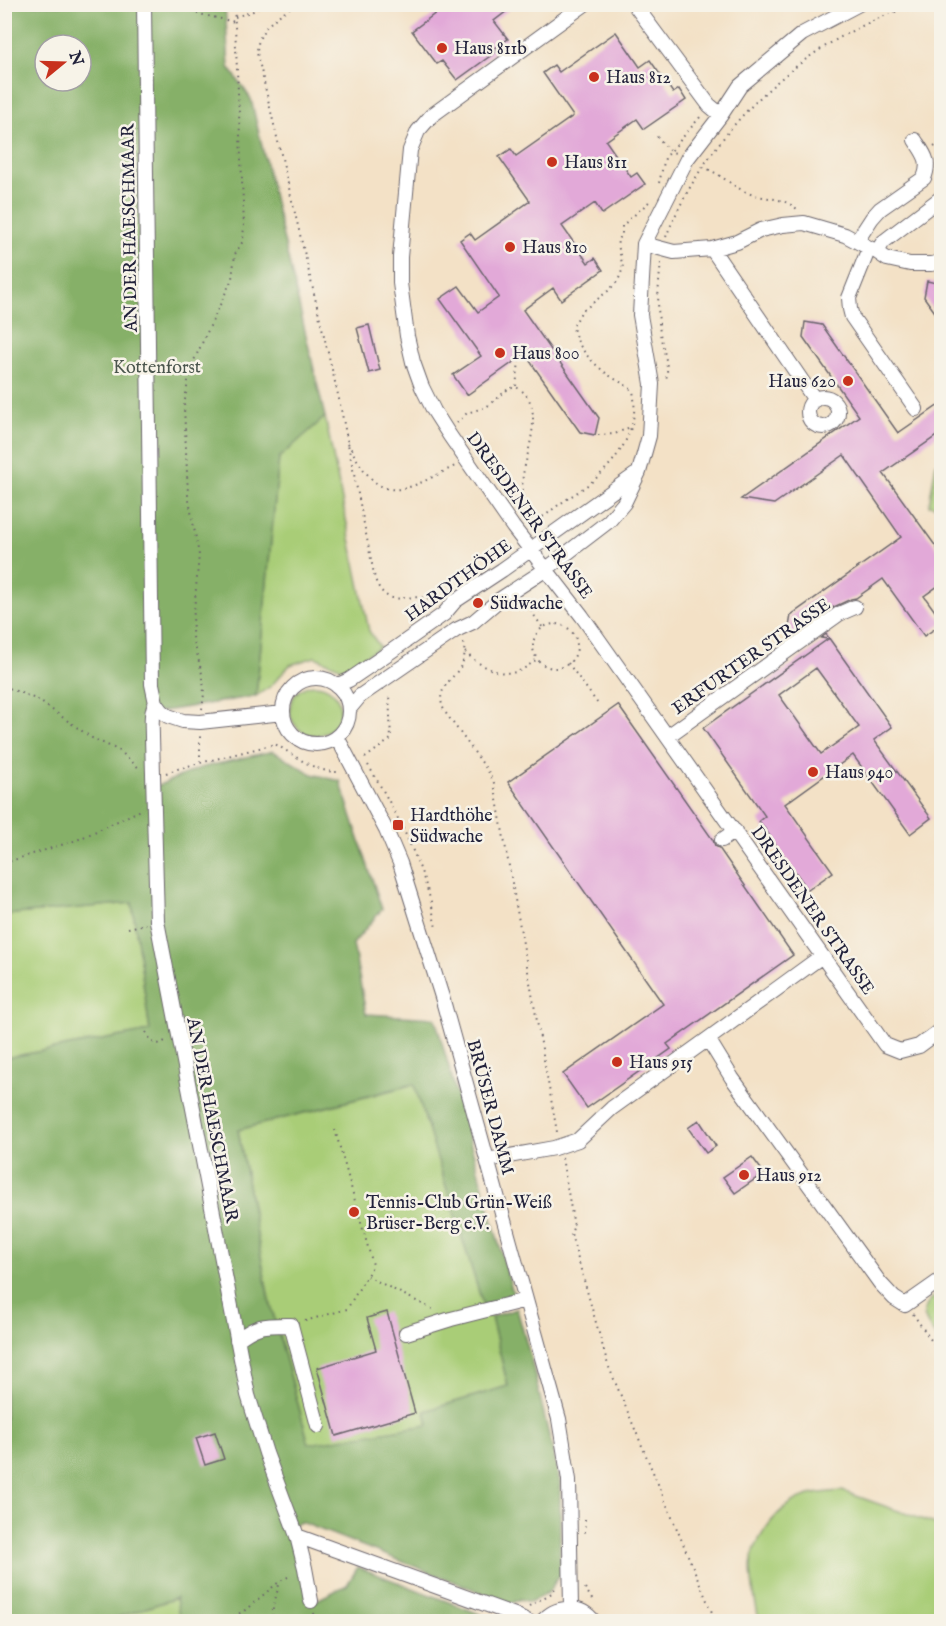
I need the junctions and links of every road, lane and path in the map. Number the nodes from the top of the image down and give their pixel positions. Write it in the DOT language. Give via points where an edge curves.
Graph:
graph roads {
  1 [pos="144,4"];
  2 [pos="181,4"];
  3 [pos="234,4"];
  4 [pos="266,4"];
  5 [pos="295,4"];
  6 [pos="585,4"];
  7 [pos="634,4"];
  8 [pos="859,4"];
  9 [pos="919,4"];
  10 [pos="235,17"];
  11 [pos="235,22"];
  12 [pos="709,105"];
  13 [pos="721,115"];
  14 [pos="657,136"];
  15 [pos="915,140"];
  16 [pos="670,152"];
  17 [pos="687,159"];
  18 [pos="703,167"];
  19 [pos="658,187"];
  20 [pos="942,197"];
  21 [pos="653,198"];
  22 [pos="804,223"];
  23 [pos="644,244"];
  24 [pos="867,247"];
  25 [pos="663,249"];
  26 [pos="712,249"];
  27 [pos="942,262"];
  28 [pos="519,362"];
  29 [pos="652,384"];
  30 [pos="516,387"];
  31 [pos="633,391"];
  32 [pos="815,400"];
  33 [pos="916,410"];
  34 [pos="632,426"];
  35 [pos="446,430"];
  36 [pos="598,435"];
  37 [pos="347,440"];
  38 [pos="466,460"];
  39 [pos="639,472"];
  40 [pos="528,518"];
  41 [pos="513,527"];
  42 [pos="530,550"];
  43 [pos="545,570"];
  44 [pos="855,607"];
  45 [pos="444,614"];
  46 [pos="456,630"];
  47 [pos="465,652"];
  48 [pos="537,658"];
  49 [pos="376,662"];
  50 [pos="568,663"];
  51 [pos="387,678"];
  52 [pos="338,685"];
  53 [pos="4,687"];
  54 [pos="156,703"];
  55 [pos="598,704"];
  56 [pos="350,708"];
  57 [pos="283,713"];
  58 [pos="200,722"];
  59 [pos="668,736"];
  60 [pos="337,737"];
  61 [pos="365,758"];
  62 [pos="153,786"];
  63 [pos="153,804"];
  64 [pos="735,831"];
  65 [pos="722,840"];
  66 [pos="4,863"];
  67 [pos="822,956"];
  68 [pos="942,1029"];
  69 [pos="146,1032"];
  70 [pos="178,1034"];
  71 [pos="708,1039"];
  72 [pos="334,1130"];
  73 [pos="560,1146"];
  74 [pos="487,1160"];
  75 [pos="367,1276"];
  76 [pos="942,1279"];
  77 [pos="526,1300"];
  78 [pos="905,1305"];
  79 [pos="451,1319"];
  80 [pos="291,1325"];
  81 [pos="406,1333"];
  82 [pos="237,1340"];
  83 [pos="942,1356"];
  84 [pos="318,1426"];
  85 [pos="297,1536"];
  86 [pos="305,1568"];
  87 [pos="280,1581"];
  88 [pos="561,1584"];
  89 [pos="311,1601"];
  90 [pos="523,1607"];
  91 [pos="571,1609"];
  92 [pos="223,1622"];
  93 [pos="272,1622"];
  94 [pos="529,1622"];
  95 [pos="542,1622"];
  96 [pos="594,1622"];
  97 [pos="716,1622"];
  1 -- 54 [label="street, AN DER HAESCHMAAR" via="152,684"];
  2 -- 11 [label="path" via="199,14"];
  3 -- 10 [label="path"];
  4 -- 10 [label="path"];
  5 -- 37 [label="path" via="264,29 257,42 257,53"];
  6 -- 35 [label="street, DRESDENER STRASSE" via="431,116 418,131 410,150 400,257 403,310 413,362"];
  7 -- 12 [label="street"];
  8 -- 13 [label="street" via="802,34 740,86"];
  9 -- 18 [label="path" via="866,24 805,60 740,118"];
  10 -- 11 [label="path"];
  11 -- 58 [label="path" via="243,241 235,254 232,279 190,369 184,406 188,495 199,555 192,633 203,678"];
  12 -- 13 [label="street"];
  12 -- 16 [label="path"];
  13 -- 17 [label="street"];
  14 -- 16 [label="path"];
  15 -- 24 [label="street" via="927,162 924,178 872,218"];
  16 -- 17 [label="path"];
  16 -- 19 [label="path"];
  17 -- 23 [label="street"];
  18 -- 22 [label="path" via="747,192 790,204 799,210"];
  18 -- 25 [label="path" via="684,198"];
  20 -- 24 [label="street" via="883,242"];
  21 -- 31 [label="path" via="622,226 617,240 623,268 618,281 580,312 573,327 577,342 590,358"];
  22 -- 24 [label="street" via="845,235"];
  22 -- 26 [label="street" via="761,230"];
  23 -- 25 [label="street"];
  23 -- 29 [label="street" via="640,315"];
  24 -- 27 [label="street" via="887,259 909,264"];
  24 -- 33 [label="street" via="849,298 852,318"];
  25 -- 26 [label="street"];
  25 -- 29 [label="path" via="658,316 667,372 664,381"];
  26 -- 32 [label="street"];
  28 -- 30 [label="path"];
  29 -- 31 [label="path"];
  29 -- 39 [label="street" via="649,436"];
  30 -- 35 [label="path" via="467,413"];
  30 -- 40 [label="path" via="528,399 534,419 523,475"];
  31 -- 34 [label="path"];
  34 -- 36 [label="path" via="615,434"];
  34 -- 40 [label="path" via="625,444 594,479 545,516"];
  35 -- 38 [label="street, DRESDENER STRASSE"];
  37 -- 38 [label="path" via="371,478 392,490 411,488"];
  37 -- 45 [label="path" via="377,586 390,598 427,598"];
  38 -- 41 [label="street, DRESDENER STRASSE"];
  39 -- 42 [label="street, HARDTHÖHE"];
  39 -- 43 [label="street" via="624,503 609,521"];
  40 -- 41 [label="path"];
  41 -- 42 [label="street, DRESDENER STRASSE"];
  42 -- 43 [label="street, DRESDENER STRASSE"];
  42 -- 45 [label="street, HARDTHÖHE" via="455,601"];
  43 -- 46 [label="street"];
  43 -- 59 [label="street, DRESDENER STRASSE"];
  44 -- 59 [label="street, ERFURTER STRASSE" via="839,614"];
  45 -- 46 [label="street"];
  45 -- 49 [label="street, HARDTHÖHE"];
  46 -- 47 [label="path"];
  46 -- 51 [label="street"];
  47 -- 48 [label="path" via="487,667 505,673 523,669"];
  47 -- 73 [label="path" via="463,664 443,690 440,703 494,783"];
  48 -- 50 [label="path" via="550,667"];
  48 -- 50 [label="path" via="537,634 546,626 561,624 571,630 577,642 575,655"];
  49 -- 51 [label="street"];
  49 -- 52 [label="street, HARDTHÖHE"];
  50 -- 55 [label="path"];
  51 -- 56 [label="street" via="360,696"];
  51 -- 61 [label="path" via="391,739"];
  52 -- 56 [label="street"];
  52 -- 57 [label="street" via="320,677 301,681 287,694"];
  53 -- 62 [label="path" via="38,700 92,738 120,751"];
  54 -- 58 [label="street" via="175,718"];
  54 -- 62 [label="street, AN DER HAESCHMAAR" via="152,712"];
  56 -- 60 [label="street" via="345,729"];
  57 -- 58 [label="street"];
  57 -- 60 [label="street" via="289,730 303,742 321,744"];
  58 -- 62 [label="path" via="200,762 165,774"];
  59 -- 64 [label="street, DRESDENER STRASSE"];
  60 -- 74 [label="street, BRÜSER DAMM" via="400,863"];
  62 -- 63 [label="street, AN DER HAESCHMAAR"];
  63 -- 66 [label="path" via="76,840"];
  63 -- 70 [label="street, AN DER HAESCHMAAR" via="157,921"];
  64 -- 65 [label="street"];
  64 -- 67 [label="street, DRESDENER STRASSE"];
  67 -- 68 [label="street, DRESDENER STRASSE" via="885,1045 900,1051 919,1046"];
  67 -- 71 [label="street"];
  69 -- 70 [label="path" via="160,1044"];
  70 -- 82 [label="street, AN DER HAESCHMAAR"];
  71 -- 73 [label="street" via="612,1108 578,1140"];
  71 -- 78 [label="street" via="880,1283"];
  72 -- 75 [label="path" via="373,1266"];
  73 -- 74 [label="street"];
  73 -- 97 [label="path" via="574,1226 572,1238 608,1365"];
  74 -- 77 [label="street, BRÜSER DAMM"];
  75 -- 79 [label="path"];
  75 -- 80 [label="path" via="347,1309"];
  76 -- 78 [label="street"];
  77 -- 79 [label="street"];
  77 -- 91 [label="street, BRÜSER DAMM" via="559,1419 569,1480"];
  78 -- 83 [label="path"];
  79 -- 81 [label="street"];
  80 -- 82 [label="street" via="263,1325"];
  80 -- 84 [label="street"];
  82 -- 85 [label="street, AN DER HAESCHMAAR" via="248,1395"];
  85 -- 86 [label="street, AN DER HAESCHMAAR"];
  85 -- 94 [label="street"];
  86 -- 87 [label="path"];
  86 -- 89 [label="street, AN DER HAESCHMAAR"];
  87 -- 92 [label="path" via="244,1611"];
  87 -- 93 [label="path"];
  88 -- 90 [label="path" via="552,1593"];
  91 -- 95 [label="street" via="552,1612"];
  91 -- 96 [label="street" via="582,1611"];
}
